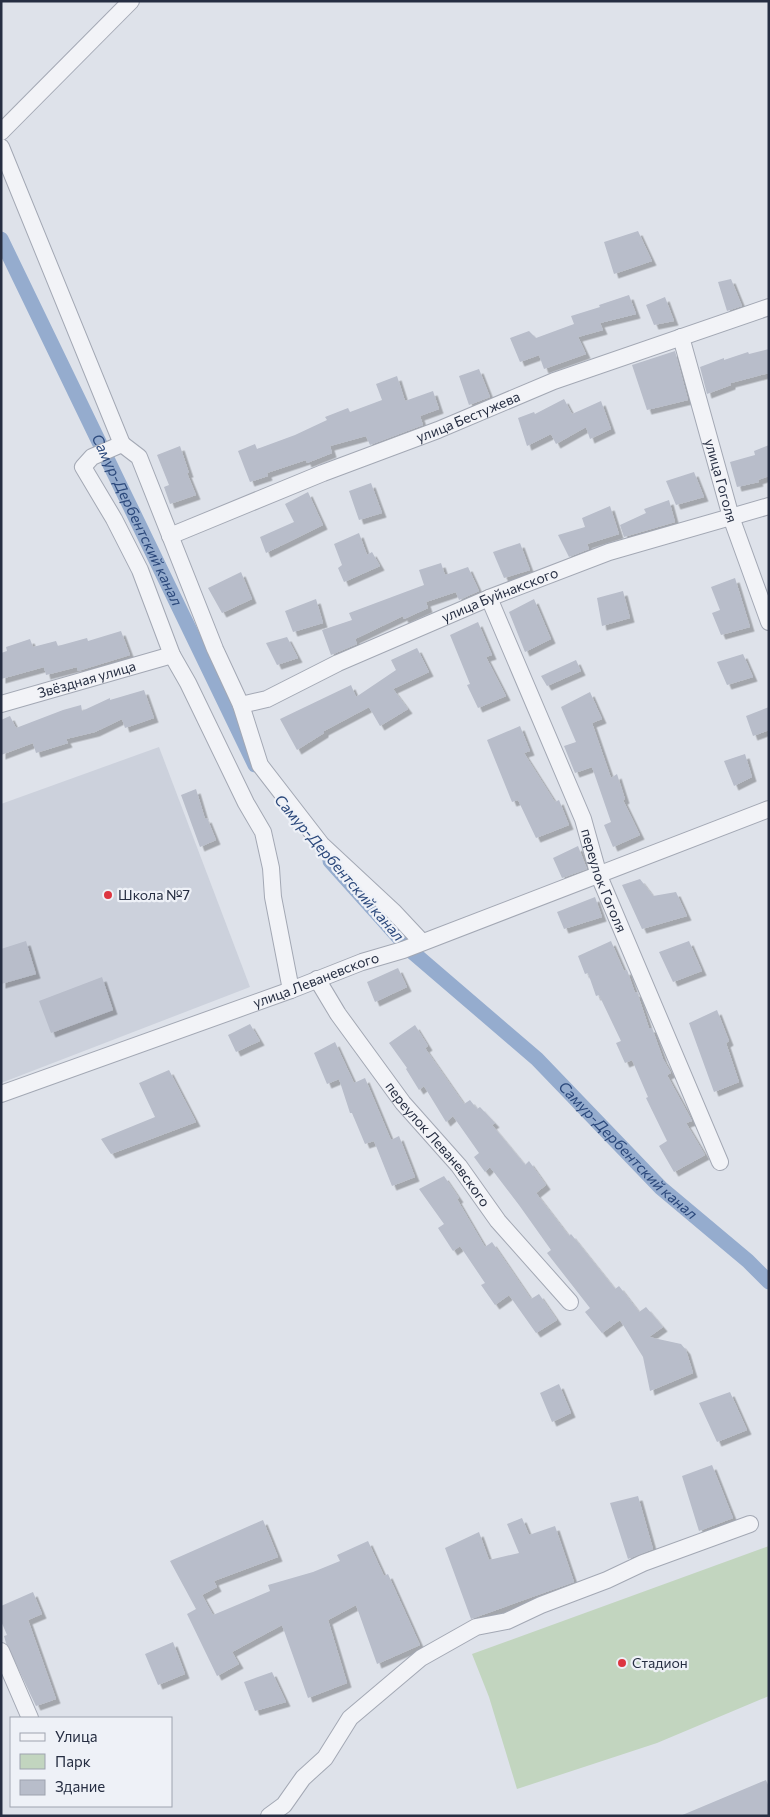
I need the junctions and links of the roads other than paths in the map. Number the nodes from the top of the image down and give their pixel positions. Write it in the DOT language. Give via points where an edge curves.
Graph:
graph roads {
  1 [pos="132,1"];
  2 [pos="1,132"];
  3 [pos="1,147"];
  4 [pos="769,306"];
  5 [pos="681,337"];
  6 [pos="118,446"];
  7 [pos="769,506"];
  8 [pos="731,517"];
  9 [pos="170,536"];
  10 [pos="489,598"];
  11 [pos="769,622"];
  12 [pos="172,654"];
  13 [pos="1,704"];
  14 [pos="241,706"];
  15 [pos="769,809"];
  16 [pos="599,876"];
  17 [pos="413,946"];
  18 [pos="317,979"];
  19 [pos="291,990"];
  20 [pos="1,1094"];
  21 [pos="720,1162"];
  22 [pos="570,1302"];
  23 [pos="750,1524"];
  24 [pos="1,1651"];
  25 [pos="30,1717"];
  26 [pos="270,1816"];
  1 -- 2 [label="street"];
  3 -- 6 [label="street"];
  4 -- 5 [label="street, улица Бестужева"];
  5 -- 8 [label="street, улица Гоголя"];
  5 -- 9 [label="street, улица Бестужева" via="554,380 438,430"];
  6 -- 9 [label="street" via="139,457"];
  6 -- 12 [label="street" via="92,457 83,467 140,570"];
  7 -- 8 [label="street, улица Буйнакского"];
  8 -- 10 [label="street, улица Буйнакского" via="609,552"];
  8 -- 11 [label="street, улица Гоголя"];
  9 -- 14 [label="street"];
  10 -- 14 [label="street, улица Буйнакского" via="347,659 267,699"];
  10 -- 16 [label="street, переулок Гоголя" via="583,819"];
  12 -- 13 [label="street, Звёздная улица"];
  12 -- 19 [label="street" via="263,832"];
  14 -- 17 [label="street" via="260,765 322,844 393,911"];
  15 -- 16 [label="street, улица Леваневского"];
  16 -- 17 [label="street, улица Леваневского"];
  16 -- 21 [label="street, переулок Гоголя"];
  17 -- 18 [label="street, улица Леваневского"];
  18 -- 19 [label="street, улица Леваневского"];
  18 -- 22 [label="street, переулок Леваневского" via="338,1014 403,1103 459,1166 498,1221"];
  19 -- 20 [label="street, улица Леваневского"];
  23 -- 26 [label="street" via="643,1563 507,1621 476,1627 421,1658 350,1718 325,1758 303,1778 284,1805"];
  24 -- 25 [label="street"];
}
